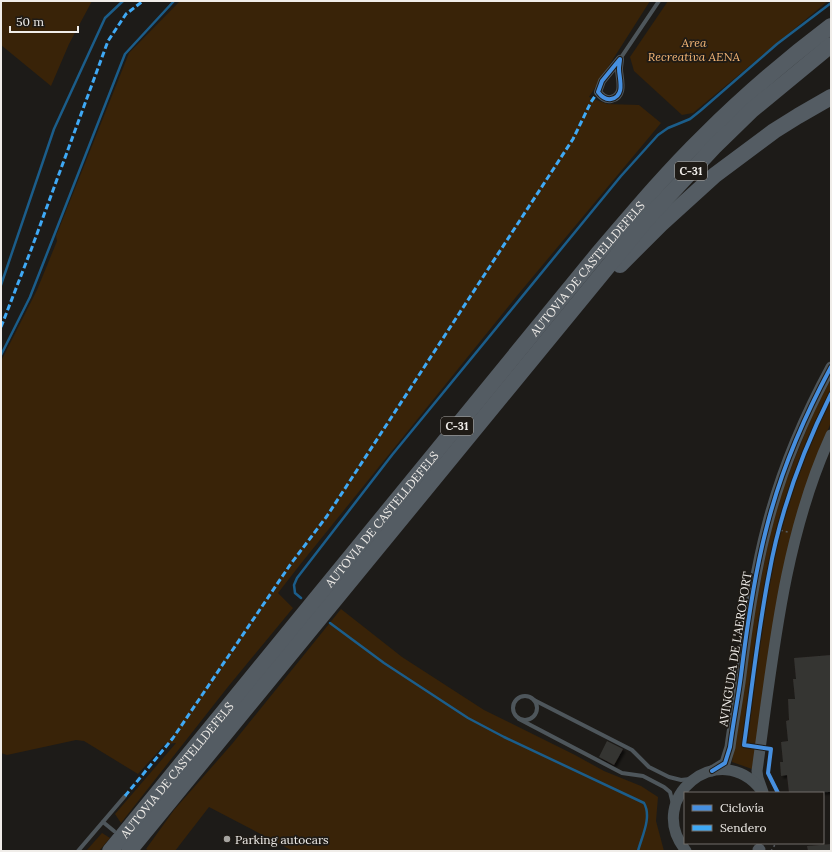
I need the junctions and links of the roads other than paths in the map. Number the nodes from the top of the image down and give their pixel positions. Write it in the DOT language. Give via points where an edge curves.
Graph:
graph roads {
  1 [pos="659,1"];
  2 [pos="831,26"];
  3 [pos="831,45"];
  4 [pos="620,59"];
  5 [pos="831,98"];
  6 [pos="568,316"];
  7 [pos="831,367"];
  8 [pos="831,435"];
  9 [pos="534,700"];
  10 [pos="520,718"];
  11 [pos="712,771"];
  12 [pos="695,778"];
  13 [pos="762,792"];
  14 [pos="763,792"];
  15 [pos="125,796"];
  16 [pos="674,810"];
  17 [pos="103,822"];
  18 [pos="114,831"];
  19 [pos="676,835"];
  20 [pos="78,851"];
  21 [pos="110,851"];
  22 [pos="129,851"];
  23 [pos="678,851"];
  24 [pos="686,851"];
  1 -- 4 [label="lane"];
  2 -- 21 [label="highway, AUTOVIA DE CASTELLDEFELS / C-31" via="774,71 709,130 636,210"];
  3 -- 6 [label="highway, AUTOVIA DE CASTELLDEFELS / C-31" via="763,101 714,147 646,220"];
  5 -- 6 [label="highway" via="774,132 715,175 660,224"];
  6 -- 22 [label="highway, AUTOVIA DE CASTELLDEFELS / C-31"];
  7 -- 11 [label="street, AVINGUDA DE L'AEROPORT" via="798,436 767,526 749,618 730,747 725,763"];
  8 -- 14 [label="street" via="809,490 786,579 757,771"];
  9 -- 10 [label="lane" via="537,709 534,715 528,719"];
  9 -- 10 [label="lane" via="525,696 515,700 513,711"];
  9 -- 12 [label="lane" via="632,750 649,767 669,777 681,780"];
  10 -- 16 [label="lane" via="622,773 643,776 664,787 672,795"];
  11 -- 12 [label="street"];
  11 -- 13 [label="street" via="723,770 741,774 757,784"];
  12 -- 16 [label="street" via="681,792"];
  15 -- 17 [label="lane"];
  16 -- 19 [label="street"];
  17 -- 18 [label="lane"];
  17 -- 20 [label="lane"];
  19 -- 23 [label="street"];
  19 -- 24 [label="street"];
}
